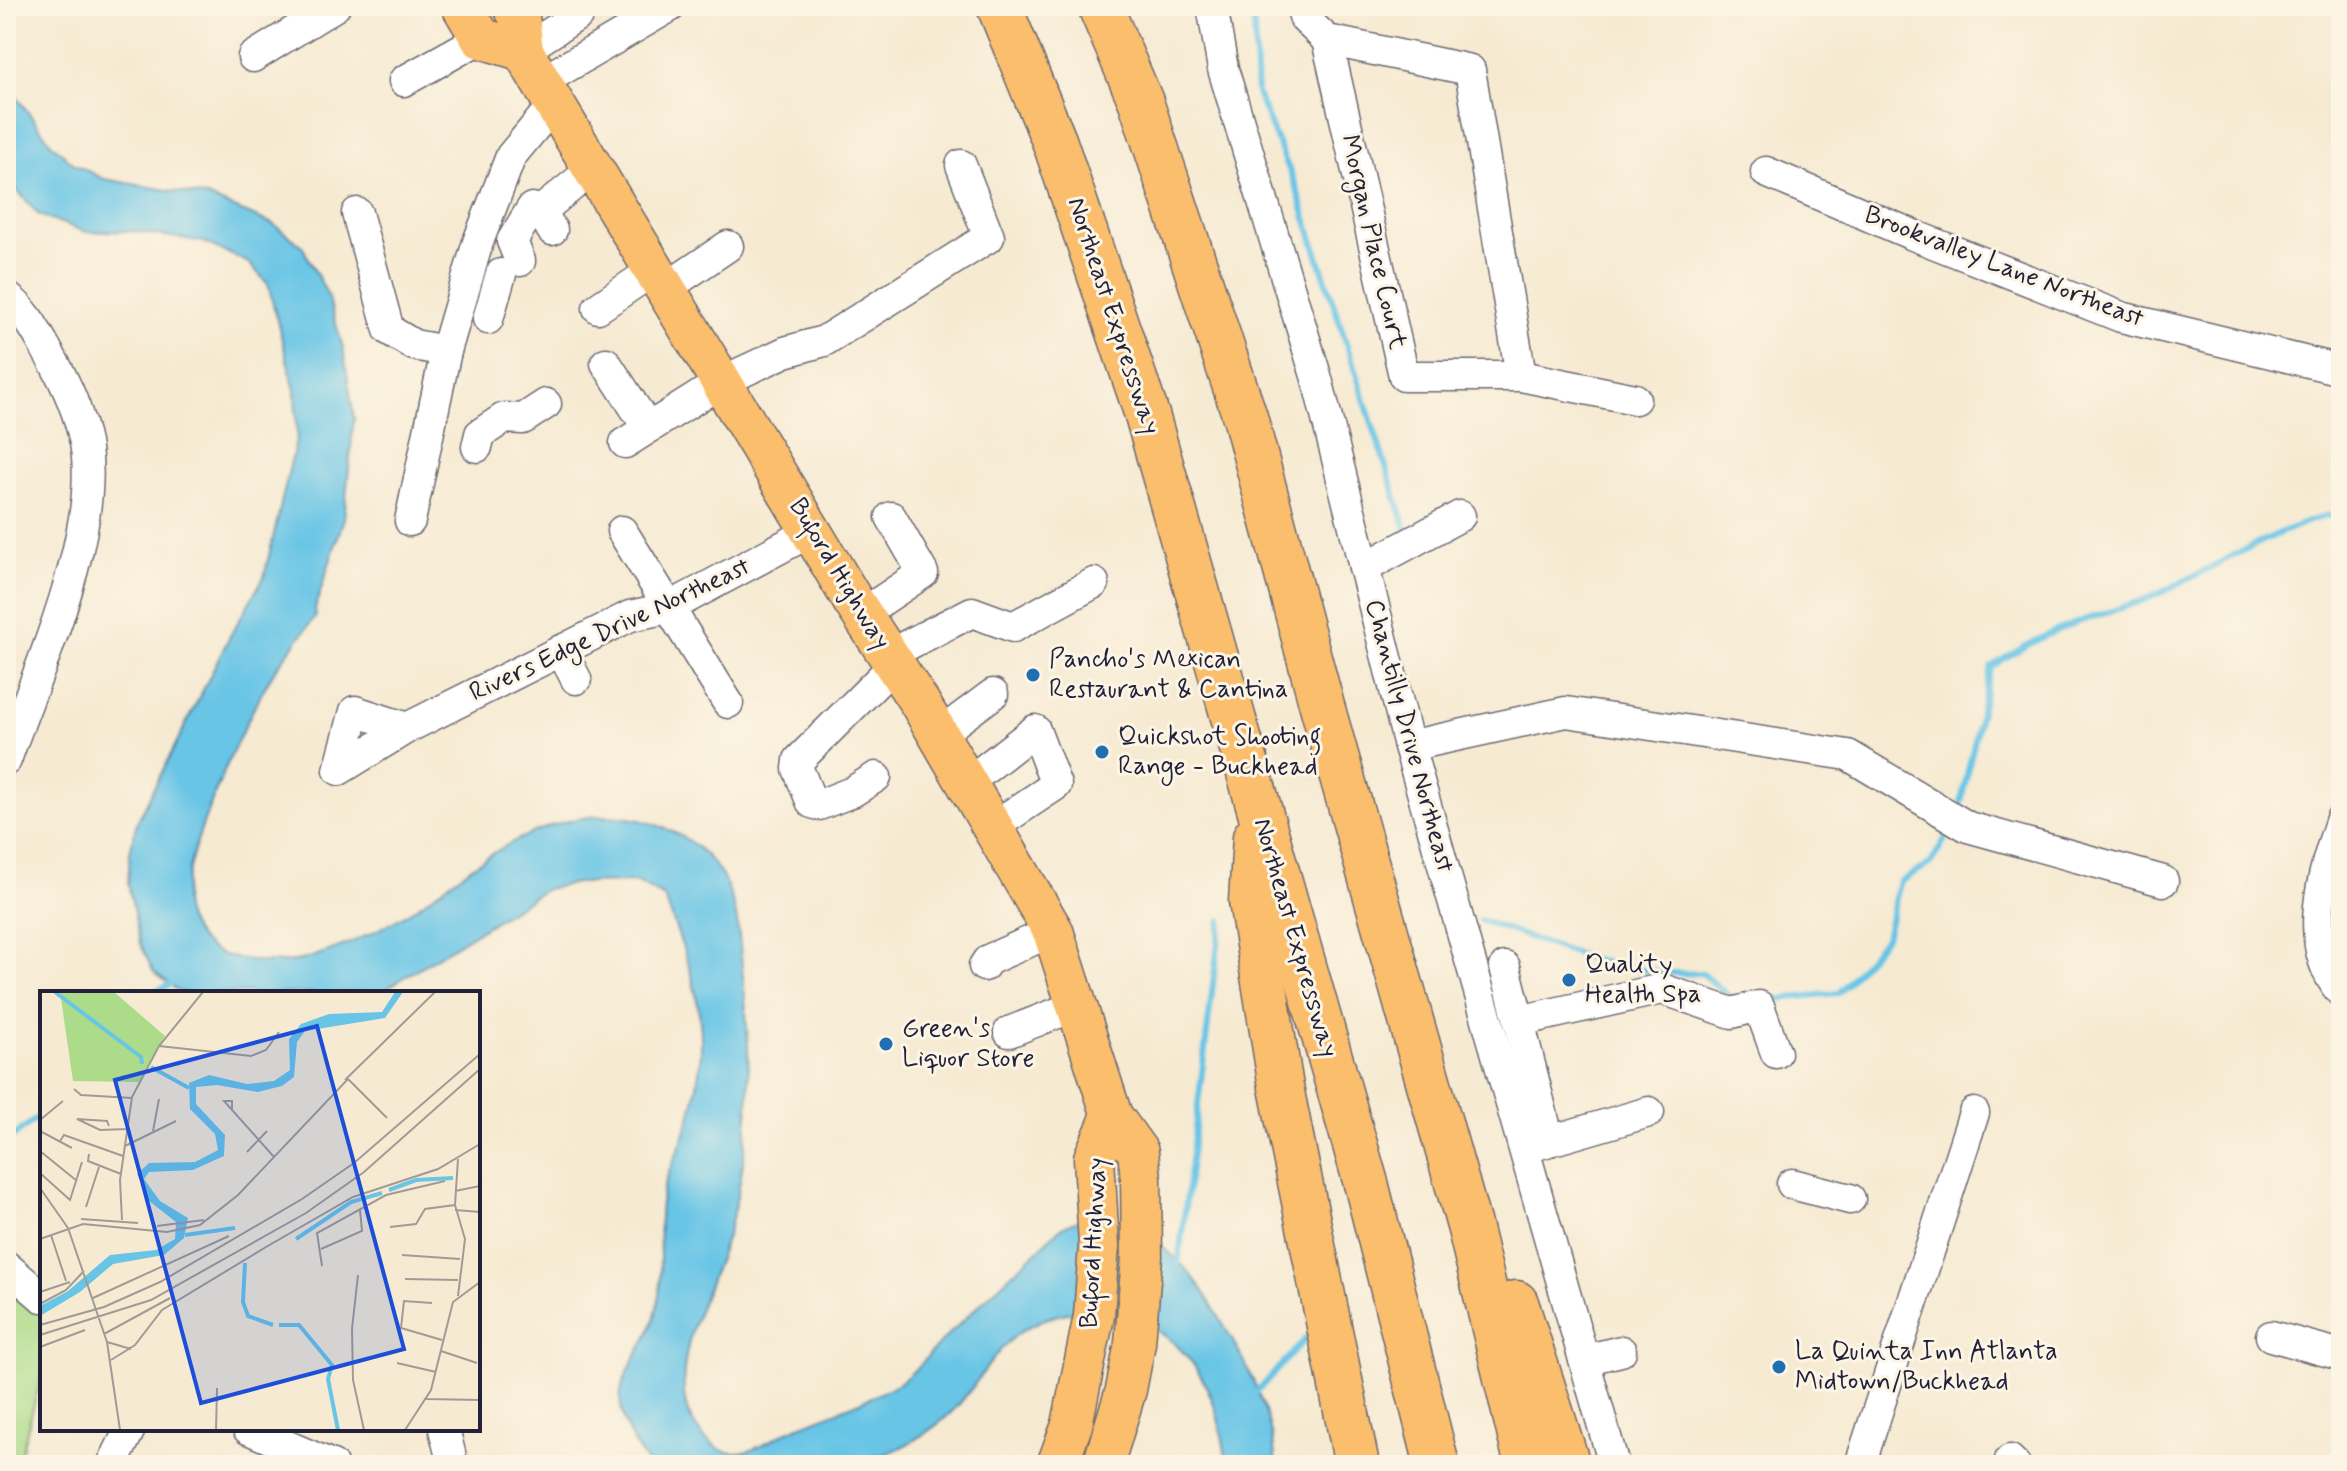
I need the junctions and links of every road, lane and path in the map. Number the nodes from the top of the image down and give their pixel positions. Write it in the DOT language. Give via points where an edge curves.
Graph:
graph roads {
  1 [pos="335,6"];
  2 [pos="513,6"];
  3 [pos="671,6"];
  4 [pos="999,6"];
  5 [pos="1100,6"];
  6 [pos="1212,6"];
  7 [pos="1301,6"];
  8 [pos="578,15"];
  9 [pos="471,22"];
  10 [pos="1327,40"];
  11 [pos="253,57"];
  12 [pos="539,79"];
  13 [pos="404,81"];
  14 [pos="961,165"];
  15 [pos="594,168"];
  16 [pos="1766,172"];
  17 [pos="357,213"];
  18 [pos="728,246"];
  19 [pos="661,279"];
  20 [pos="6,296"];
  21 [pos="598,308"];
  22 [pos="488,319"];
  23 [pos="446,351"];
  24 [pos="606,363"];
  25 [pos="2341,370"];
  26 [pos="1521,376"];
  27 [pos="723,381"];
  28 [pos="1635,399"];
  29 [pos="546,404"];
  30 [pos="477,447"];
  31 [pos="1460,516"];
  32 [pos="891,517"];
  33 [pos="410,521"];
  34 [pos="622,531"];
  35 [pos="812,531"];
  36 [pos="1364,568"];
  37 [pos="1094,583"];
  38 [pos="668,608"];
  39 [pos="862,614"];
  40 [pos="561,650"];
  41 [pos="892,659"];
  42 [pos="576,679"];
  43 [pos="993,694"];
  44 [pos="728,703"];
  45 [pos="407,728"];
  46 [pos="938,735"];
  47 [pos="1409,746"];
  48 [pos="6,760"];
  49 [pos="876,777"];
  50 [pos="967,783"];
  51 [pos="1257,806"];
  52 [pos="2341,819"];
  53 [pos="994,826"];
  54 [pos="2163,881"];
  55 [pos="1053,931"];
  56 [pos="984,966"];
  57 [pos="1505,967"];
  58 [pos="2341,992"];
  59 [pos="1078,1005"];
  60 [pos="1484,1009"];
  61 [pos="1009,1032"];
  62 [pos="1514,1032"];
  63 [pos="1776,1053"];
  64 [pos="1649,1112"];
  65 [pos="1974,1113"];
  66 [pos="1112,1116"];
  67 [pos="1536,1145"];
  68 [pos="1448,1148"];
  69 [pos="1792,1184"];
  70 [pos="1850,1199"];
  71 [pos="6,1266"];
  72 [pos="40,1295"];
  73 [pos="2271,1336"];
  74 [pos="1621,1351"];
  75 [pos="2341,1355"];
  76 [pos="1584,1360"];
  77 [pos="129,1431"];
  78 [pos="253,1431"];
  79 [pos="444,1431"];
  80 [pos="1108,1450"];
  81 [pos="112,1465"];
  82 [pos="332,1465"];
  83 [pos="453,1465"];
  84 [pos="1057,1465"];
  85 [pos="1357,1465"];
  86 [pos="1437,1465"];
  87 [pos="1527,1465"];
  88 [pos="1568,1465"];
  89 [pos="1614,1465"];
  90 [pos="1860,1465"];
  1 -- 11 [label="street"];
  2 -- 12 [label="main road, Buford Highway"];
  3 -- 12 [label="street"];
  4 -- 51 [label="highway, Northeast Expressway" via="1055,143 1152,430"];
  5 -- 68 [label="highway" via="1141,102 1245,417"];
  6 -- 36 [label="street, Chantilly Drive Northeast" via="1223,69 1317,379"];
  7 -- 10 [label="street, Morgan Place Court" via="1305,19"];
  8 -- 12 [label="street"];
  9 -- 12 [label="main road"];
  9 -- 13 [label="street"];
  10 -- 26 [label="street" via="1470,70"];
  10 -- 26 [label="street, Morgan Place Court" via="1404,376"];
  12 -- 15 [label="main road, Buford Highway"];
  12 -- 23 [label="street" via="478,242"];
  14 -- 27 [label="street" via="989,237 824,341 785,352"];
  15 -- 19 [label="main road, Buford Highway"];
  15 -- 22 [label="street" via="546,220 532,208 512,241 511,268"];
  16 -- 25 [label="street, Brookvalley Lane Northeast" via="2121,317"];
  17 -- 23 [label="street" via="389,330 414,345"];
  18 -- 19 [label="street"];
  19 -- 21 [label="street"];
  19 -- 27 [label="main road, Buford Highway"];
  20 -- 48 [label="street" via="23,309 70,390 85,445 86,502 74,561"];
  23 -- 33 [label="street"];
  24 -- 27 [label="street" via="637,436"];
  26 -- 28 [label="street, Morgan Place Court"];
  27 -- 35 [label="main road, Buford Highway"];
  29 -- 30 [label="street" via="523,419 504,418 480,434"];
  31 -- 36 [label="street"];
  32 -- 39 [label="street" via="923,573"];
  34 -- 38 [label="street"];
  35 -- 38 [label="street, Rivers Edge Drive Northeast"];
  35 -- 39 [label="main road, Buford Highway"];
  36 -- 47 [label="street, Chantilly Drive Northeast"];
  37 -- 41 [label="street" via="1013,627 972,612"];
  38 -- 40 [label="street, Rivers Edge Drive Northeast" via="630,616"];
  38 -- 44 [label="street"];
  39 -- 41 [label="main road, Buford Highway"];
  40 -- 42 [label="street"];
  40 -- 45 [label="street, Rivers Edge Drive Northeast"];
  41 -- 46 [label="main road, Buford Highway"];
  41 -- 49 [label="street" via="799,760 812,803 819,805"];
  43 -- 46 [label="street"];
  46 -- 50 [label="main road, Buford Highway"];
  47 -- 54 [label="street" via="1566,712 1848,755 1968,827"];
  47 -- 60 [label="street, Chantilly Drive Northeast"];
  50 -- 53 [label="main road, Buford Highway"];
  50 -- 53 [label="street" via="1035,730 1056,785"];
  51 -- 85 [label="highway" via="1251,901 1281,1087"];
  51 -- 86 [label="highway, Northeast Expressway" via="1367,1187"];
  52 -- 58 [label="street" via="2325,867 2317,920 2321,952"];
  53 -- 55 [label="main road, Buford Highway"];
  55 -- 56 [label="street"];
  55 -- 59 [label="main road, Buford Highway"];
  57 -- 62 [label="street"];
  59 -- 61 [label="street"];
  59 -- 66 [label="main road, Buford Highway"];
  60 -- 62 [label="street, Chantilly Drive Northeast"];
  60 -- 62 [label="street"];
  62 -- 63 [label="street" via="1662,989 1732,1013 1759,1006"];
  62 -- 67 [label="street, Chantilly Drive Northeast"];
  64 -- 67 [label="street"];
  65 -- 90 [label="street"];
  66 -- 80 [label="main road, Buford Highway" via="1138,1152 1142,1256 1135,1343"];
  66 -- 84 [label="main road, Buford Highway" via="1094,1158 1098,1280 1090,1343 1072,1425"];
  67 -- 76 [label="street, Chantilly Drive Northeast"];
  68 -- 87 [label="highway"];
  68 -- 88 [label="highway" via="1514,1295"];
  69 -- 70 [label="street"];
  71 -- 72 [label="street"];
  73 -- 75 [label="street"];
  74 -- 76 [label="street"];
  76 -- 89 [label="street, Chantilly Drive Northeast"];
  77 -- 81 [label="street"];
  78 -- 82 [label="street"];
  79 -- 83 [label="street"];
}
